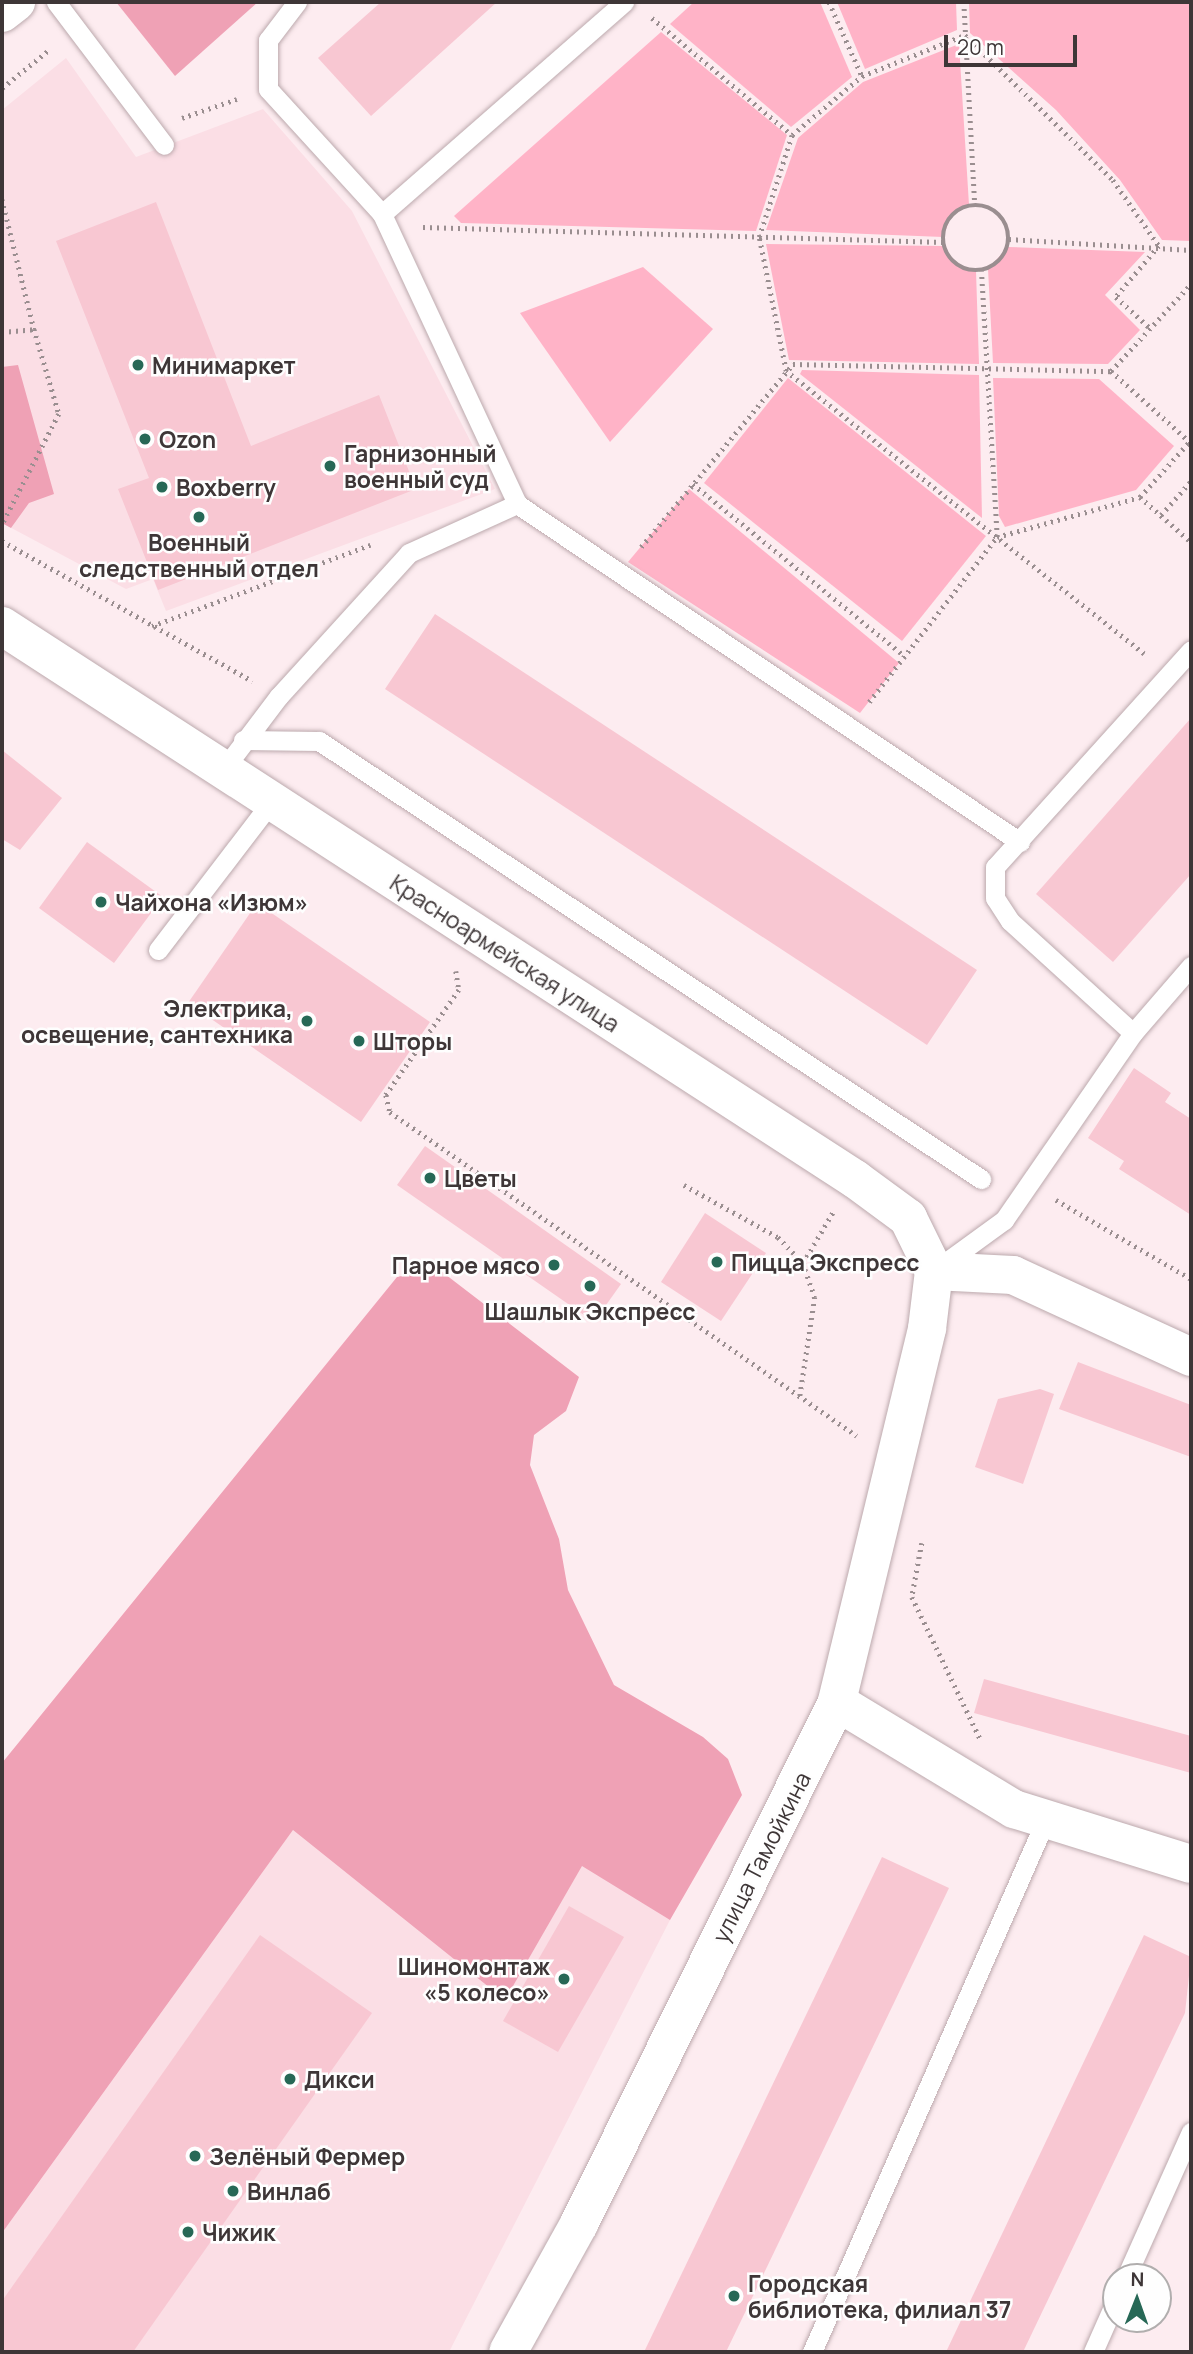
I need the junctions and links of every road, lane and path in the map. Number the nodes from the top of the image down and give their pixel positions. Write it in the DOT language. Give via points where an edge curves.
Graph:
graph roads {
  1 [pos="16,2"];
  2 [pos="56,2"];
  3 [pos="298,2"];
  4 [pos="624,2"];
  5 [pos="830,2"];
  6 [pos="964,2"];
  7 [pos="644,11"];
  8 [pos="2,13"];
  9 [pos="77,28"];
  10 [pos="965,35"];
  11 [pos="862,76"];
  12 [pos="2,88"];
  13 [pos="268,89"];
  14 [pos="152,128"];
  15 [pos="792,135"];
  16 [pos="164,145"];
  17 [pos="2,200"];
  18 [pos="975,205"];
  19 [pos="382,214"];
  20 [pos="759,237"];
  21 [pos="1009,239"];
  22 [pos="943,242"];
  23 [pos="1159,246"];
  24 [pos="1191,250"];
  25 [pos="981,271"];
  26 [pos="1191,284"];
  27 [pos="1150,328"];
  28 [pos="34,329"];
  29 [pos="2,332"];
  30 [pos="986,368"];
  31 [pos="1111,371"];
  32 [pos="786,372"];
  33 [pos="1191,442"];
  34 [pos="1191,481"];
  35 [pos="693,484"];
  36 [pos="1140,497"];
  37 [pos="517,505"];
  38 [pos="1161,515"];
  39 [pos="2,524"];
  40 [pos="997,537"];
  41 [pos="383,540"];
  42 [pos="1191,542"];
  43 [pos="622,569"];
  44 [pos="2,626"];
  45 [pos="151,626"];
  46 [pos="1191,650"];
  47 [pos="905,656"];
  48 [pos="1169,674"];
  49 [pos="852,725"];
  50 [pos="233,755"];
  51 [pos="271,802"];
  52 [pos="1020,842"];
  53 [pos="158,950"];
  54 [pos="1191,965"];
  55 [pos="456,967"];
  56 [pos="1133,1033"];
  57 [pos="981,1179"];
  58 [pos="684,1185"];
  59 [pos="1031,1186"];
  60 [pos="840,1201"];
  61 [pos="803,1263"];
  62 [pos="934,1270"];
  63 [pos="1191,1279"];
  64 [pos="1191,1357"];
  65 [pos="800,1396"];
  66 [pos="861,1438"];
  67 [pos="924,1535"];
  68 [pos="837,1702"];
  69 [pos="982,1742"];
  70 [pos="1046,1817"];
  71 [pos="1191,1864"];
  72 [pos="1191,2132"];
  73 [pos="1132,2263"];
  74 [pos="1102,2332"];
  75 [pos="508,2352"];
  76 [pos="812,2352"];
  77 [pos="1093,2352"];
  1 -- 8 [label="street"];
  2 -- 9 [label="lane"];
  3 -- 13 [label="lane" via="268,40"];
  4 -- 19 [label="lane"];
  5 -- 11 [label="path"];
  6 -- 10 [label="path"];
  7 -- 15 [label="path"];
  9 -- 12 [label="path"];
  9 -- 14 [label="lane"];
  10 -- 11 [label="path"];
  10 -- 18 [label="path"];
  10 -- 23 [label="path" via="1104,171"];
  11 -- 15 [label="path"];
  13 -- 14 [label="path"];
  13 -- 19 [label="lane"];
  14 -- 16 [label="lane"];
  15 -- 20 [label="path"];
  17 -- 28 [label="path"];
  18 -- 21 [label="path" via="1004,220"];
  18 -- 22 [label="path" via="952,215"];
  19 -- 20 [label="path" via="417,227"];
  19 -- 37 [label="lane"];
  20 -- 22 [label="path"];
  20 -- 32 [label="path"];
  21 -- 23 [label="path"];
  21 -- 25 [label="path" via="1001,260"];
  22 -- 25 [label="path" via="957,266"];
  23 -- 24 [label="path"];
  23 -- 27 [label="path" via="1116,296"];
  25 -- 30 [label="path"];
  26 -- 27 [label="path"];
  27 -- 31 [label="path"];
  28 -- 29 [label="path"];
  28 -- 39 [label="path" via="59,414"];
  30 -- 31 [label="path"];
  30 -- 32 [label="path" via="793,364"];
  30 -- 40 [label="path"];
  31 -- 33 [label="path"];
  32 -- 35 [label="path"];
  32 -- 40 [label="path"];
  33 -- 36 [label="path"];
  34 -- 38 [label="path"];
  35 -- 43 [label="path"];
  35 -- 47 [label="path"];
  36 -- 38 [label="path"];
  36 -- 40 [label="path"];
  37 -- 43 [label="lane"];
  37 -- 50 [label="lane" via="409,553"];
  38 -- 42 [label="path"];
  40 -- 47 [label="path"];
  40 -- 48 [label="path"];
  41 -- 45 [label="path"];
  43 -- 49 [label="lane"];
  44 -- 50 [label="street, Красноармейская улица"];
  46 -- 48 [label="lane"];
  47 -- 49 [label="path"];
  48 -- 52 [label="lane"];
  49 -- 52 [label="lane"];
  50 -- 51 [label="street, Красноармейская улица"];
  50 -- 57 [label="lane" via="319,741"];
  51 -- 53 [label="lane"];
  51 -- 62 [label="street, Красноармейская улица" via="855,1179 908,1218"];
  52 -- 56 [label="lane" via="995,867 995,898 1010,921"];
  54 -- 56 [label="lane"];
  55 -- 65 [label="path" via="459,990 386,1095 390,1112"];
  56 -- 59 [label="lane"];
  58 -- 61 [label="path" via="778,1237"];
  59 -- 62 [label="lane" via="1004,1220"];
  59 -- 63 [label="path"];
  60 -- 61 [label="path"];
  61 -- 65 [label="path" via="814,1297"];
  62 -- 64 [label="street" via="1013,1275"];
  62 -- 68 [label="street, улица Тамойкина" via="927,1329"];
  65 -- 66 [label="path"];
  67 -- 69 [label="path" via="912,1597"];
  68 -- 70 [label="street" via="1014,1809"];
  68 -- 75 [label="street, улица Тамойкина" via="579,2224"];
  70 -- 71 [label="street"];
  70 -- 76 [label="lane"];
  72 -- 73 [label="lane"];
  74 -- 77 [label="lane"];
}
